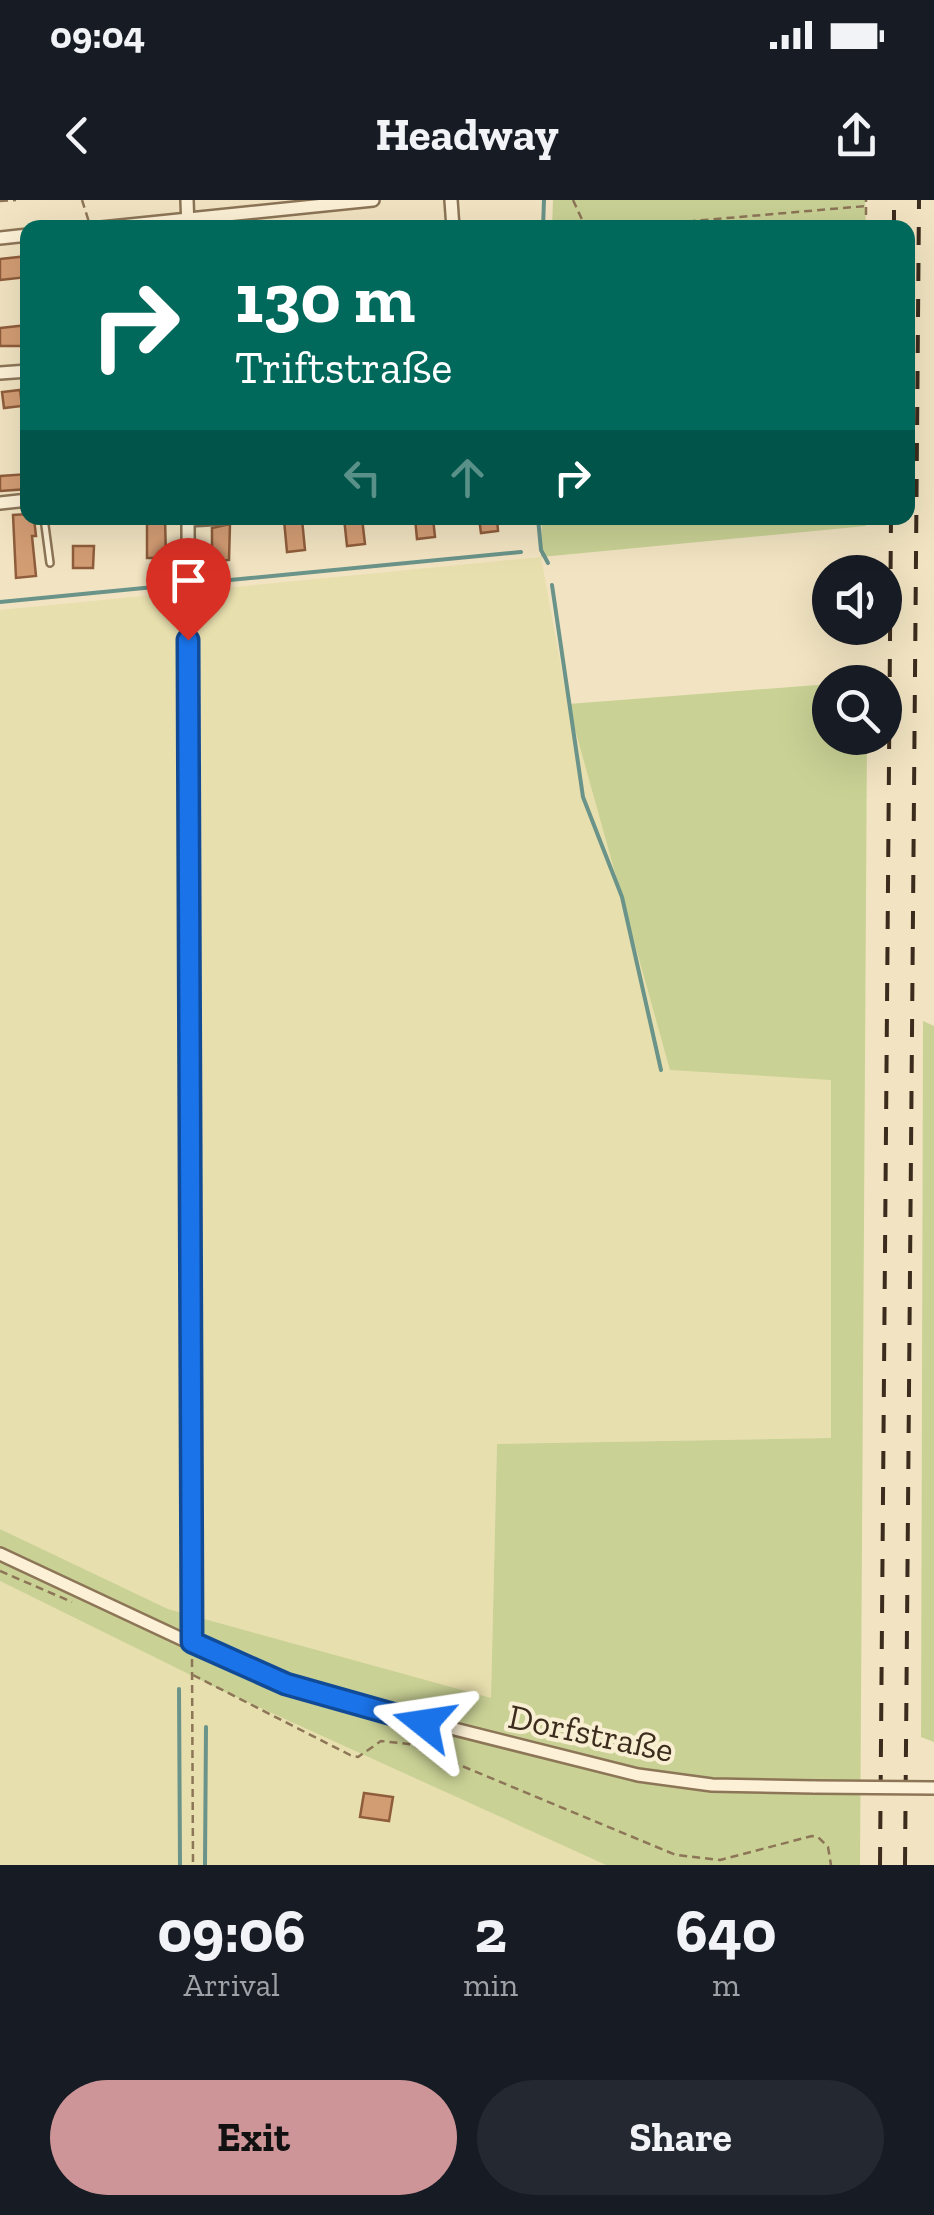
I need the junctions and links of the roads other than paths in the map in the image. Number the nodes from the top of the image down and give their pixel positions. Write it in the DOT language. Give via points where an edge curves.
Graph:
graph roads {
  1 [pos="373,200"];
  2 [pos="212,220"];
  3 [pos="45,525"];
  4 [pos="188,525"];
  5 [pos="50,563"];
  6 [pos="0,1554"];
  7 [pos="192,1642"];
  8 [pos="934,1788"];
  1 -- 2 [label="street"];
  3 -- 5 [label="lane"];
  4 -- 7 [label="street"];
  6 -- 7 [label="street, Dorfstraße"];
  7 -- 8 [label="street, Dorfstraße, bridge" via="286,1684 607,1768 688,1782"];
}
